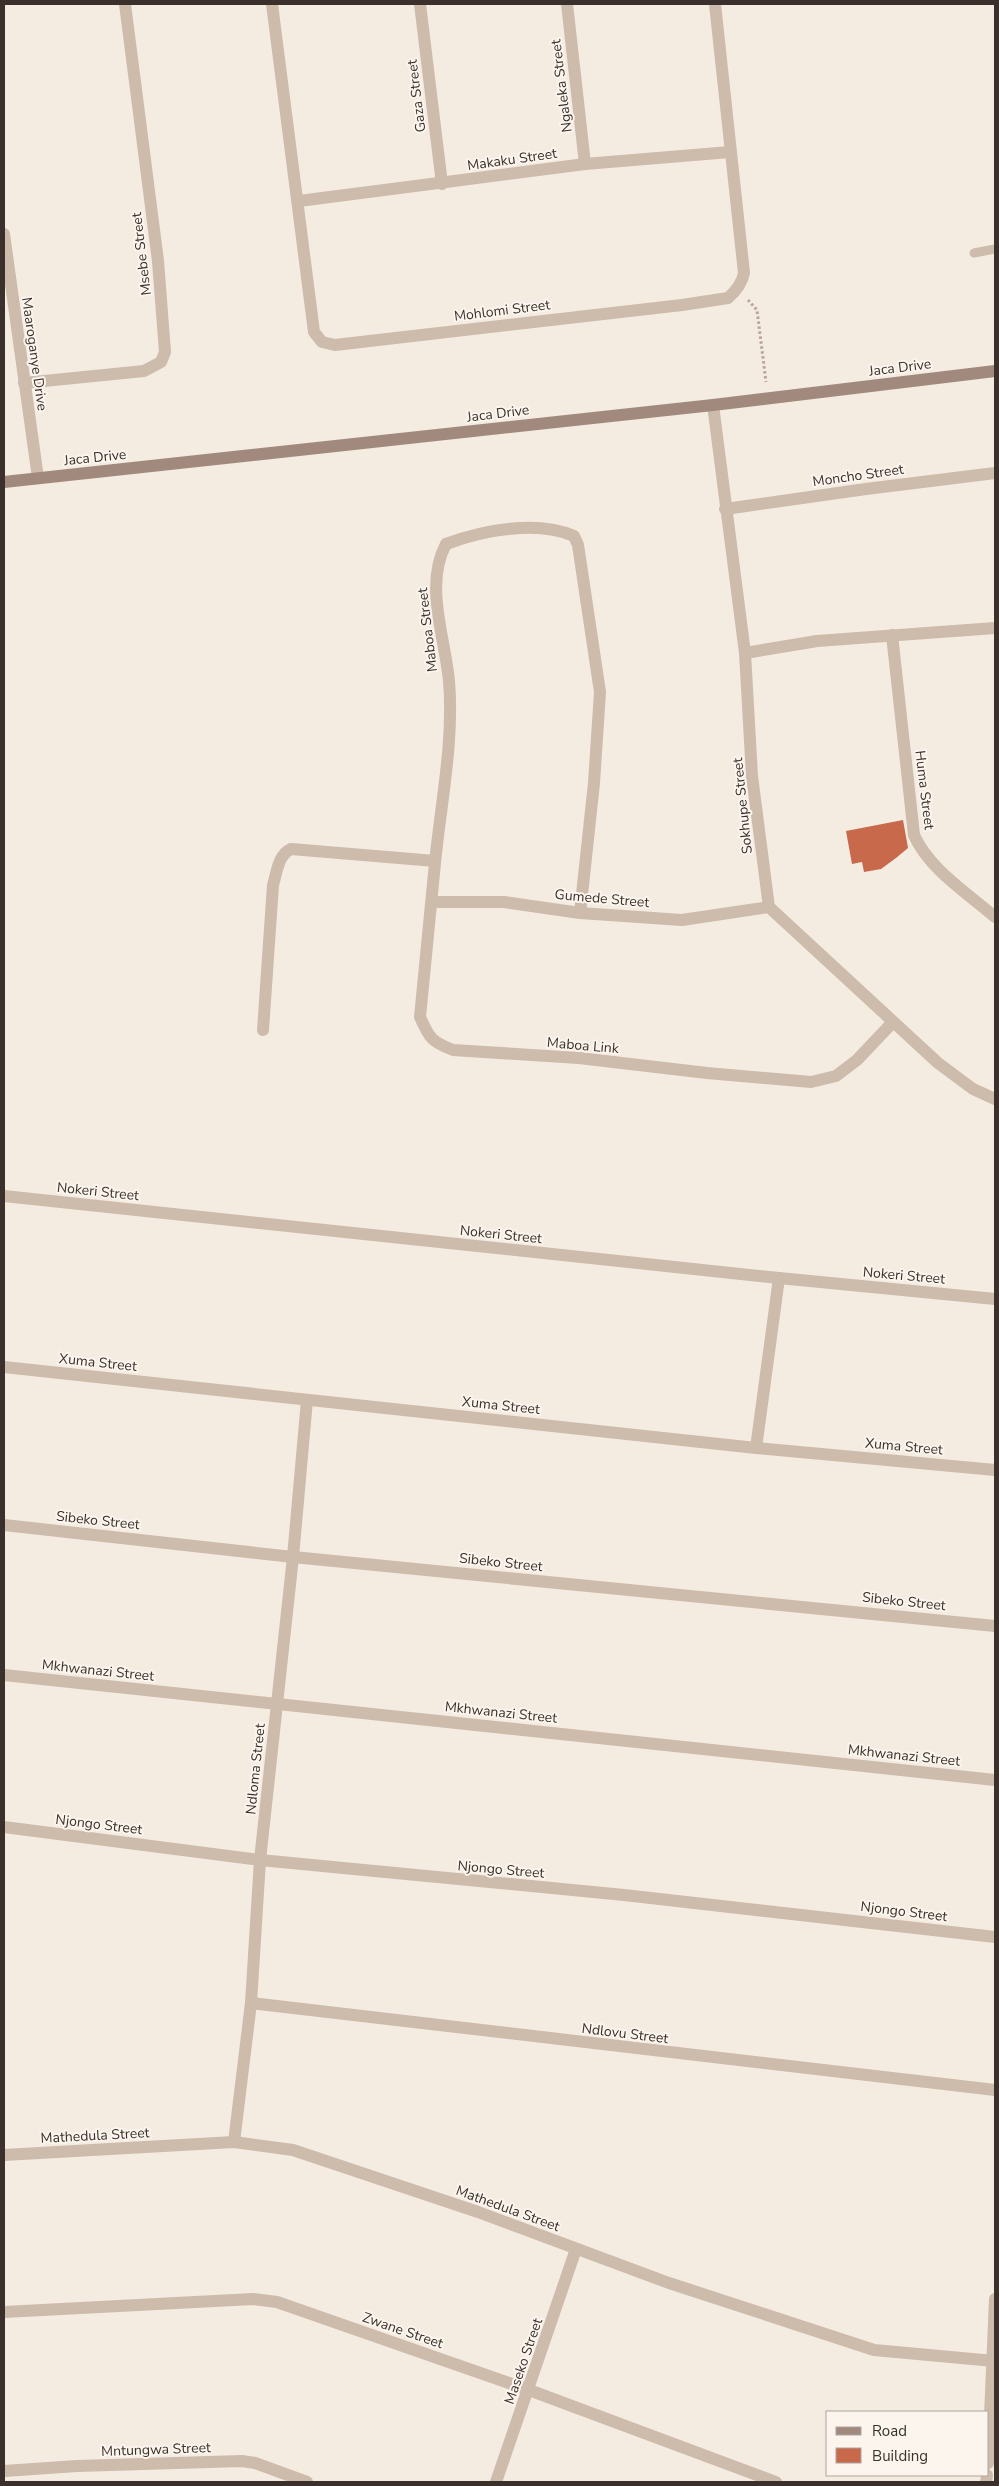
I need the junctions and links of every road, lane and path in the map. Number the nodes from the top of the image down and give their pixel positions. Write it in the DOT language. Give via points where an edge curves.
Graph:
graph roads {
  1 [pos="125,4"];
  2 [pos="272,4"];
  3 [pos="420,4"];
  4 [pos="567,4"];
  5 [pos="715,4"];
  6 [pos="730,152"];
  7 [pos="586,164"];
  8 [pos="442,184"];
  9 [pos="299,201"];
  10 [pos="4,234"];
  11 [pos="995,249"];
  12 [pos="974,253"];
  13 [pos="739,288"];
  14 [pos="995,372"];
  15 [pos="24,383"];
  16 [pos="768,398"];
  17 [pos="713,405"];
  18 [pos="995,473"];
  19 [pos="38,478"];
  20 [pos="4,482"];
  21 [pos="725,509"];
  22 [pos="995,628"];
  23 [pos="892,634"];
  24 [pos="745,653"];
  25 [pos="435,861"];
  26 [pos="432,902"];
  27 [pos="769,907"];
  28 [pos="580,913"];
  29 [pos="995,916"];
  30 [pos="893,1022"];
  31 [pos="263,1030"];
  32 [pos="995,1099"];
  33 [pos="4,1196"];
  34 [pos="779,1278"];
  35 [pos="995,1299"];
  36 [pos="4,1367"];
  37 [pos="307,1400"];
  38 [pos="756,1448"];
  39 [pos="995,1470"];
  40 [pos="4,1524"];
  41 [pos="293,1557"];
  42 [pos="995,1626"];
  43 [pos="4,1675"];
  44 [pos="277,1704"];
  45 [pos="995,1780"];
  46 [pos="4,1827"];
  47 [pos="260,1860"];
  48 [pos="995,1937"];
  49 [pos="251,2004"];
  50 [pos="995,2090"];
  51 [pos="234,2142"];
  52 [pos="4,2156"];
  53 [pos="576,2249"];
  54 [pos="995,2299"];
  55 [pos="4,2312"];
  56 [pos="994,2362"];
  57 [pos="529,2390"];
  58 [pos="989,2446"];
  59 [pos="4,2471"];
  60 [pos="307,2482"];
  61 [pos="496,2482"];
  62 [pos="776,2482"];
  1 -- 15 [label="street, Msebe Street" via="158,261 165,352 161,362 144,371"];
  2 -- 9 [label="street, Mohlomi Street"];
  3 -- 8 [label="street, Gaza Street"];
  4 -- 7 [label="street, Ngaleka Street"];
  5 -- 6 [label="street"];
  6 -- 7 [label="street, Makaku Street"];
  6 -- 13 [label="street" via="744,273"];
  7 -- 8 [label="street, Makaku Street"];
  8 -- 9 [label="street, Makaku Street"];
  9 -- 13 [label="street, Mohlomi Street" via="314,332 328,344 691,304 728,298"];
  10 -- 15 [label="street, Maaroganye Drive"];
  11 -- 12 [label="lane"];
  13 -- 16 [label="path" via="757,310"];
  14 -- 16 [label="street, Jaca Drive"];
  15 -- 19 [label="street, Maaroganye Drive"];
  16 -- 17 [label="street, Jaca Drive"];
  17 -- 19 [label="street, Jaca Drive"];
  17 -- 21 [label="street, Sokhupe Street"];
  18 -- 21 [label="street, Moncho Street"];
  19 -- 20 [label="street, Jaca Drive"];
  21 -- 24 [label="street, Sokhupe Street"];
  22 -- 23 [label="street"];
  23 -- 24 [label="street" via="817,641"];
  23 -- 29 [label="street, Huma Street" via="914,835 930,859"];
  24 -- 27 [label="street, Sokhupe Street" via="752,776"];
  25 -- 26 [label="street, Maboa Link"];
  25 -- 28 [label="street, Maboa Street" via="449,737 449,681 436,578 439,557 446,544 462,538 514,530 554,529 565,532 574,536 578,545 600,692"];
  25 -- 31 [label="street" via="286,851 279,862 274,885"];
  26 -- 28 [label="street, Gumede Street" via="504,902"];
  26 -- 30 [label="street, Maboa Link" via="420,1017 435,1043 453,1050 580,1058 811,1082 836,1076 857,1060"];
  27 -- 28 [label="street, Gumede Street" via="682,920"];
  27 -- 30 [label="street"];
  30 -- 32 [label="street" via="959,1079"];
  33 -- 34 [label="street, Nokeri Street"];
  34 -- 35 [label="street, Nokeri Street"];
  34 -- 38 [label="street"];
  36 -- 37 [label="street, Xuma Street"];
  37 -- 38 [label="street, Xuma Street"];
  37 -- 41 [label="street, Ndloma Street"];
  38 -- 39 [label="street, Xuma Street"];
  40 -- 41 [label="street, Sibeko Street"];
  41 -- 42 [label="street, Sibeko Street"];
  41 -- 44 [label="street, Ndloma Street"];
  43 -- 44 [label="street, Mkhwanazi Street"];
  44 -- 45 [label="street, Mkhwanazi Street"];
  44 -- 47 [label="street, Ndloma Street"];
  46 -- 47 [label="street, Njongo Street"];
  47 -- 48 [label="street, Njongo Street" via="624,1895"];
  47 -- 49 [label="street, Ndloma Street"];
  49 -- 50 [label="street, Ndlovu Street"];
  49 -- 51 [label="street, Ndloma Street"];
  51 -- 52 [label="street, Mathedula Street"];
  51 -- 53 [label="street, Mathedula Street" via="268,2145 318,2157"];
  53 -- 56 [label="street, Mathedula Street" via="874,2350"];
  53 -- 57 [label="street, Maseko Street"];
  54 -- 56 [label="street"];
  55 -- 57 [label="street, Zwane Street" via="253,2299 277,2302"];
  56 -- 58 [label="street"];
  57 -- 61 [label="street, Maseko Street"];
  57 -- 62 [label="street, Zwane Street"];
  59 -- 60 [label="street, Mntungwa Street" via="242,2461"];
}
